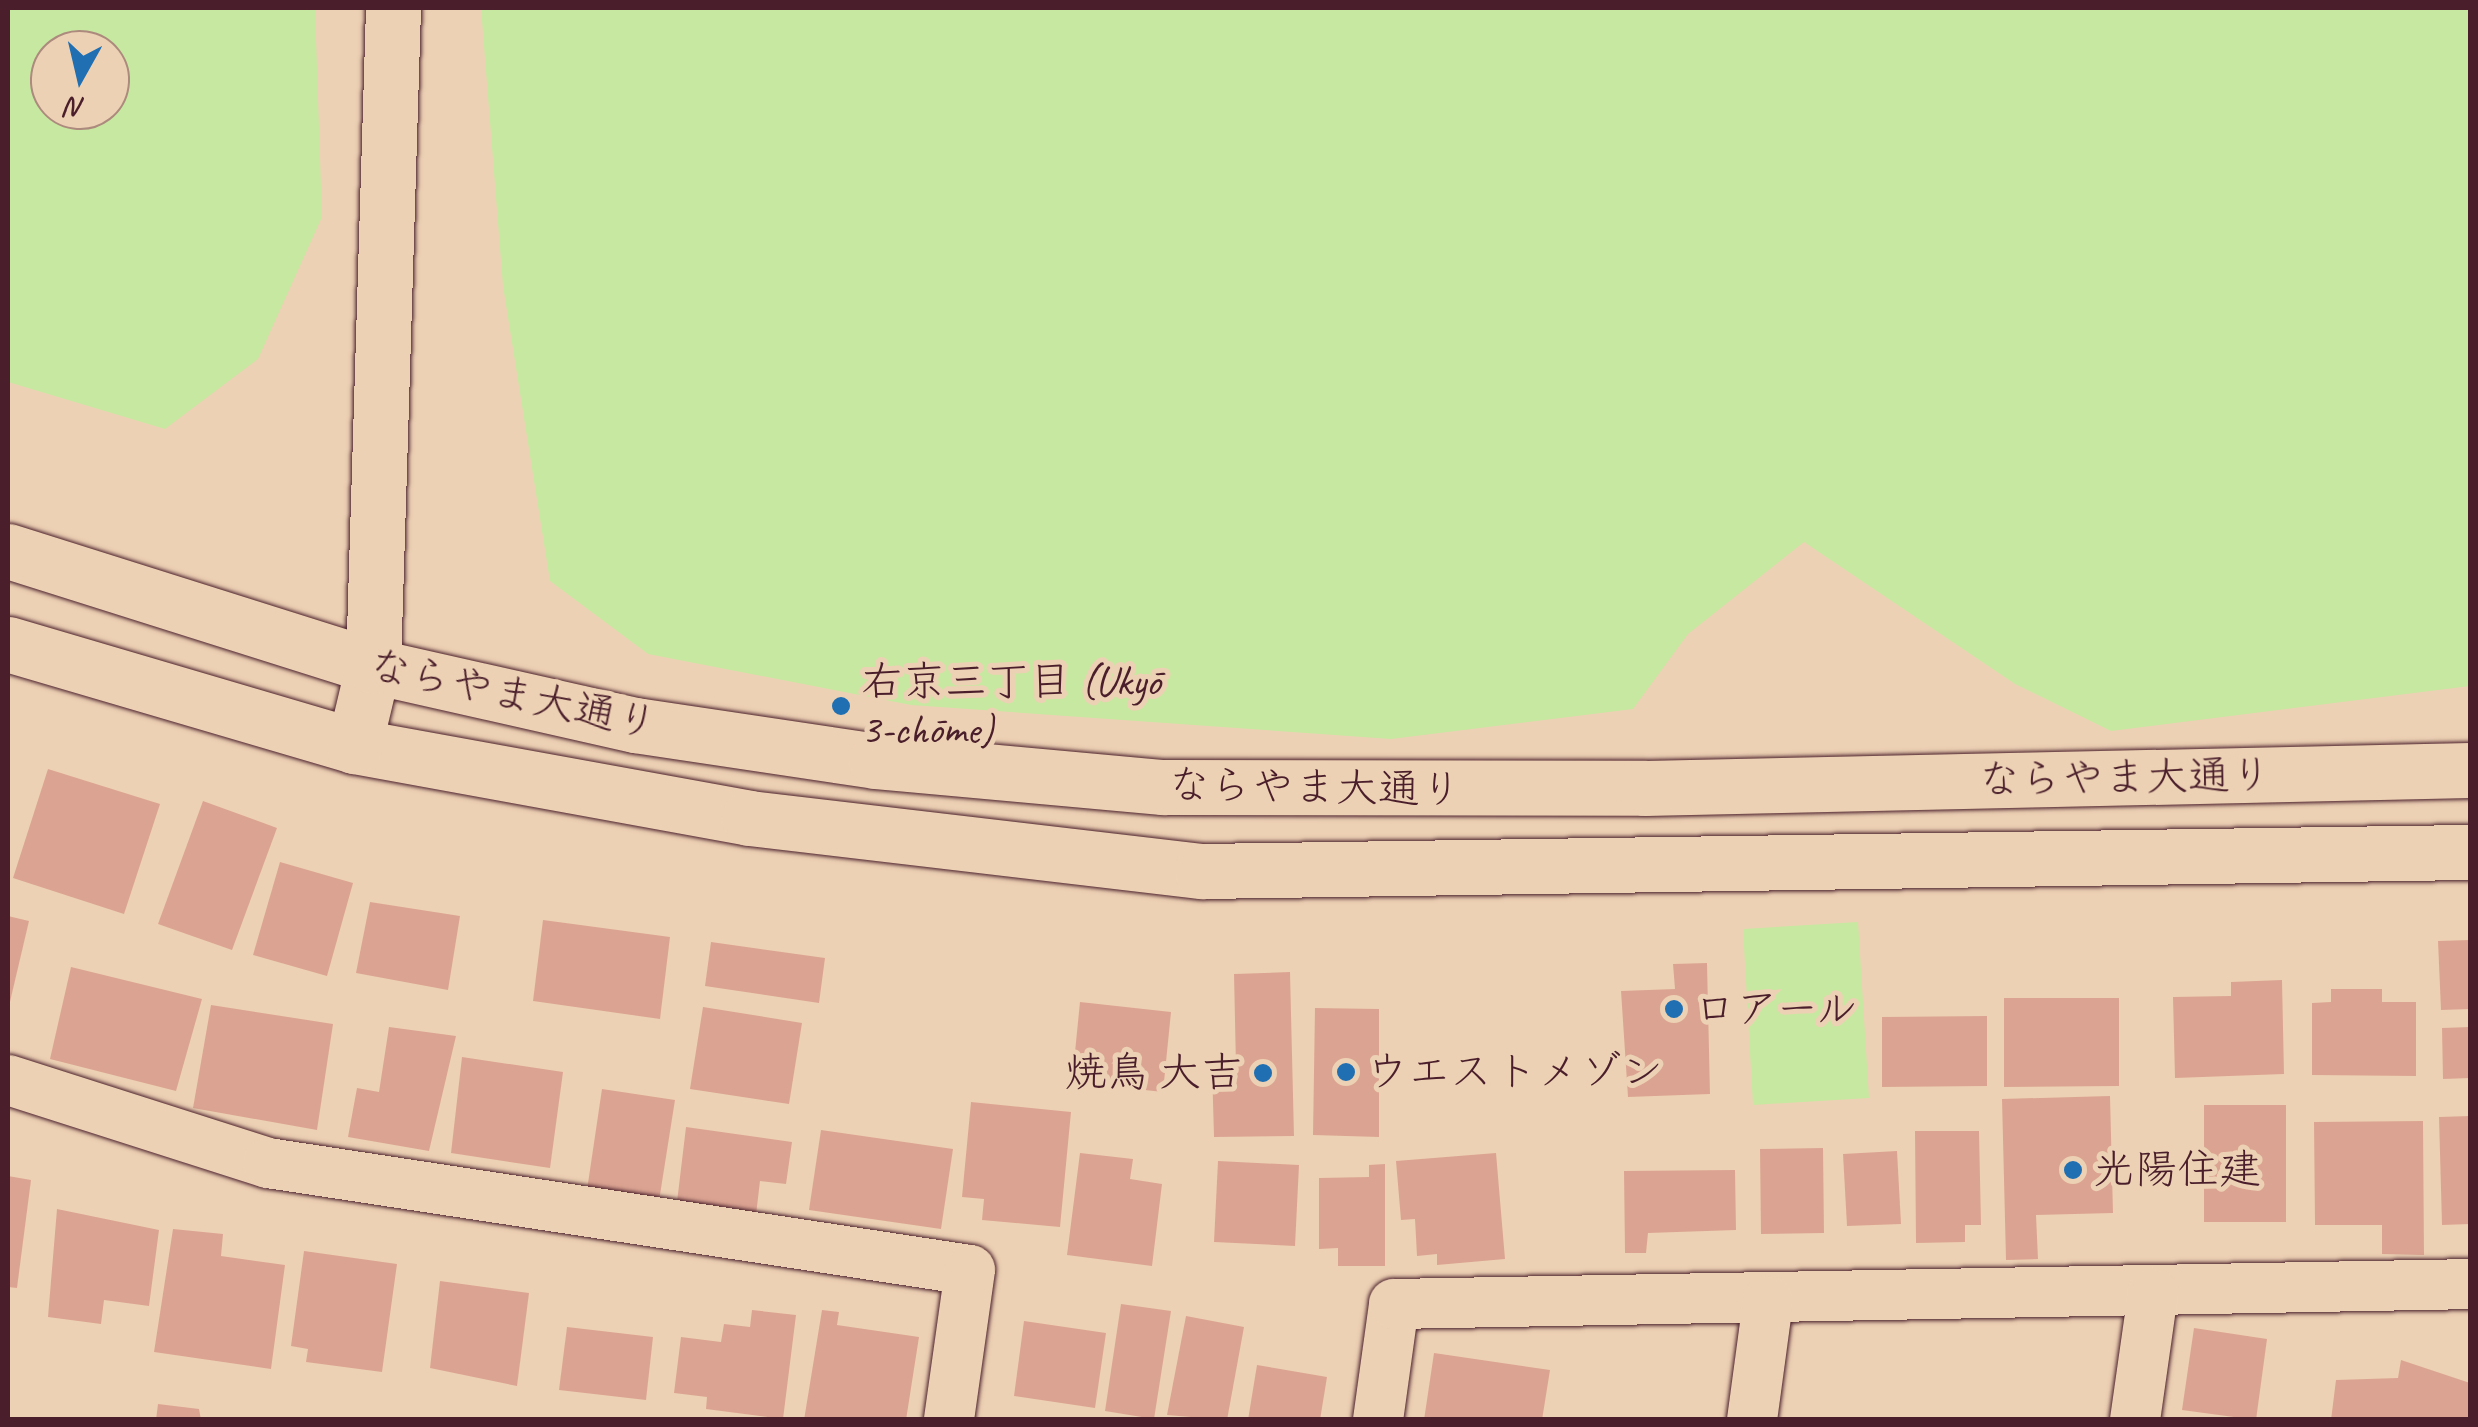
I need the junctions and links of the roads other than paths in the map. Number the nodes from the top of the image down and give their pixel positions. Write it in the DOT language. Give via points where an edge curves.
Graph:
graph roads {
  1 [pos="393,8"];
  2 [pos="8,552"];
  3 [pos="8,644"];
  4 [pos="373,666"];
  5 [pos="354,746"];
  6 [pos="2470,770"];
  7 [pos="2470,852"];
  8 [pos="8,1080"];
  9 [pos="2470,1284"];
  10 [pos="2152,1293"];
  11 [pos="1768,1301"];
  12 [pos="949,1420"];
  13 [pos="1378,1420"];
  14 [pos="1752,1420"];
  15 [pos="2135,1420"];
  1 -- 4 [label="main road"];
  2 -- 4 [label="main road, ならやま大通り"];
  3 -- 5 [label="main road, ならやま大通り"];
  4 -- 5 [label="main road"];
  4 -- 6 [label="main road, ならやま大通り" via="636,725 876,760 1163,786 1606,789"];
  5 -- 7 [label="main road, ならやま大通り" via="749,818 1202,870"];
  8 -- 12 [label="street" via="268,1163 970,1270"];
  9 -- 10 [label="street"];
  10 -- 11 [label="street"];
  10 -- 15 [label="street"];
  11 -- 13 [label="street" via="1394,1304"];
  11 -- 14 [label="street"];
}
